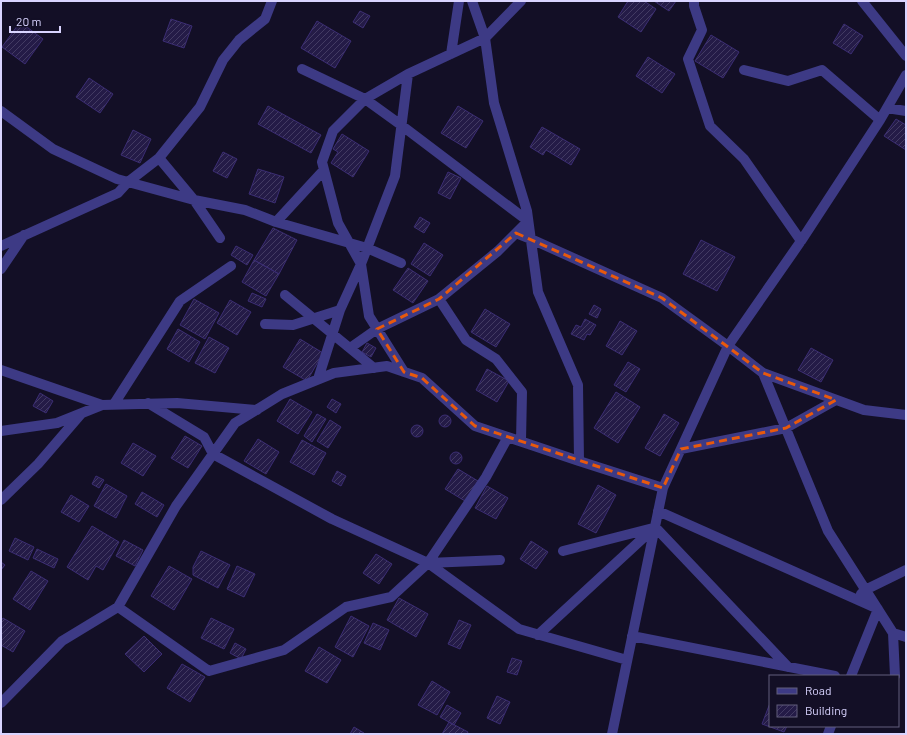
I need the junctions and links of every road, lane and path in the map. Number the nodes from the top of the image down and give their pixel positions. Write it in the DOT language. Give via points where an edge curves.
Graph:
graph roads {
  1 [pos="272,1"];
  2 [pos="460,1"];
  3 [pos="472,1"];
  4 [pos="521,1"];
  5 [pos="694,1"];
  6 [pos="862,1"];
  7 [pos="485,38"];
  8 [pos="451,54"];
  9 [pos="906,56"];
  10 [pos="302,69"];
  11 [pos="744,70"];
  12 [pos="408,74"];
  13 [pos="906,75"];
  14 [pos="365,99"];
  15 [pos="887,108"];
  16 [pos="1,111"];
  17 [pos="906,111"];
  18 [pos="880,120"];
  19 [pos="401,125"];
  20 [pos="159,158"];
  21 [pos="324,170"];
  22 [pos="128,182"];
  23 [pos="194,200"];
  24 [pos="528,221"];
  25 [pos="276,222"];
  26 [pos="516,233"];
  27 [pos="24,235"];
  28 [pos="220,238"];
  29 [pos="531,239"];
  30 [pos="801,241"];
  31 [pos="349,244"];
  32 [pos="1,246"];
  33 [pos="367,248"];
  34 [pos="401,263"];
  35 [pos="360,264"];
  36 [pos="231,266"];
  37 [pos="1,269"];
  38 [pos="285,295"];
  39 [pos="439,299"];
  40 [pos="340,310"];
  41 [pos="314,319"];
  42 [pos="265,324"];
  43 [pos="377,329"];
  44 [pos="332,334"];
  45 [pos="728,346"];
  46 [pos="350,348"];
  47 [pos="374,368"];
  48 [pos="1,370"];
  49 [pos="404,372"];
  50 [pos="763,373"];
  51 [pos="318,379"];
  52 [pos="836,400"];
  53 [pos="148,403"];
  54 [pos="102,404"];
  55 [pos="114,404"];
  56 [pos="257,410"];
  57 [pos="81,414"];
  58 [pos="906,415"];
  59 [pos="786,428"];
  60 [pos="1,431"];
  61 [pos="508,437"];
  62 [pos="521,441"];
  63 [pos="681,449"];
  64 [pos="213,454"];
  65 [pos="579,461"];
  66 [pos="663,488"];
  67 [pos="1,500"];
  68 [pos="658,511"];
  69 [pos="655,527"];
  70 [pos="563,551"];
  71 [pos="500,560"];
  72 [pos="428,563"];
  73 [pos="906,570"];
  74 [pos="865,590"];
  75 [pos="855,599"];
  76 [pos="118,607"];
  77 [pos="878,609"];
  78 [pos="893,633"];
  79 [pos="538,635"];
  80 [pos="632,636"];
  81 [pos="906,637"];
  82 [pos="627,660"];
  83 [pos="788,667"];
  84 [pos="830,675"];
  85 [pos="851,675"];
  86 [pos="895,675"];
  87 [pos="1,703"];
  88 [pos="612,734"];
  1 -- 20 [label="street" via="265,19 239,40 223,60 200,107"];
  2 -- 8 [label="street"];
  3 -- 7 [label="street"];
  4 -- 7 [label="street"];
  5 -- 30 [label="street" via="702,30 688,59 710,126 744,159"];
  6 -- 9 [label="street"];
  7 -- 8 [label="street"];
  7 -- 24 [label="street" via="494,103"];
  8 -- 12 [label="street"];
  10 -- 14 [label="street"];
  11 -- 18 [label="street" via="788,81 822,70"];
  12 -- 14 [label="street"];
  12 -- 19 [label="street"];
  13 -- 15 [label="street"];
  14 -- 19 [label="street"];
  14 -- 21 [label="street" via="333,131 322,162"];
  15 -- 17 [label="street"];
  15 -- 18 [label="street"];
  16 -- 22 [label="street" via="53,149"];
  18 -- 30 [label="street"];
  19 -- 24 [label="street"];
  19 -- 33 [label="street" via="395,176"];
  20 -- 22 [label="street"];
  20 -- 23 [label="street"];
  21 -- 25 [label="street"];
  21 -- 31 [label="street" via="338,223"];
  22 -- 23 [label="street"];
  22 -- 27 [label="street" via="118,193"];
  23 -- 25 [label="street" via="245,210"];
  23 -- 28 [label="street"];
  24 -- 26 [label="street"];
  24 -- 29 [label="street"];
  25 -- 31 [label="street"];
  26 -- 29 [label="street"];
  26 -- 39 [label="street"];
  27 -- 32 [label="street"];
  27 -- 37 [label="street"];
  29 -- 45 [label="street" via="662,298"];
  29 -- 65 [label="street" via="538,292 578,385"];
  30 -- 45 [label="street"];
  31 -- 33 [label="street"];
  31 -- 35 [label="street"];
  33 -- 34 [label="street"];
  33 -- 35 [label="street"];
  35 -- 40 [label="street"];
  35 -- 43 [label="street" via="369,316"];
  36 -- 55 [label="street" via="180,301"];
  38 -- 41 [label="street"];
  39 -- 43 [label="street"];
  39 -- 62 [label="street" via="466,340 496,359 522,392"];
  40 -- 41 [label="street"];
  40 -- 44 [label="street"];
  41 -- 42 [label="street" via="294,325"];
  41 -- 44 [label="street"];
  43 -- 46 [label="street"];
  43 -- 49 [label="street"];
  44 -- 46 [label="street"];
  44 -- 51 [label="street"];
  45 -- 50 [label="street"];
  45 -- 63 [label="street"];
  46 -- 47 [label="street"];
  47 -- 49 [label="street" via="387,366"];
  47 -- 51 [label="street" via="334,373"];
  48 -- 54 [label="street"];
  49 -- 61 [label="street" via="422,378 475,426"];
  50 -- 52 [label="street"];
  50 -- 59 [label="street"];
  51 -- 56 [label="street" via="282,394"];
  52 -- 58 [label="street" via="864,410"];
  52 -- 59 [label="street"];
  53 -- 55 [label="street"];
  53 -- 56 [label="street"];
  53 -- 64 [label="street" via="204,437"];
  54 -- 55 [label="street"];
  54 -- 57 [label="street"];
  56 -- 64 [label="street" via="235,423"];
  57 -- 60 [label="street" via="57,424"];
  57 -- 67 [label="street" via="38,464"];
  59 -- 63 [label="street"];
  59 -- 74 [label="street" via="828,531"];
  61 -- 62 [label="street"];
  61 -- 72 [label="street" via="486,477"];
  62 -- 65 [label="street"];
  63 -- 66 [label="street"];
  64 -- 72 [label="street" via="332,519"];
  64 -- 76 [label="street" via="176,506"];
  65 -- 66 [label="street"];
  66 -- 68 [label="street"];
  68 -- 69 [label="street"];
  68 -- 75 [label="street"];
  69 -- 70 [label="street"];
  69 -- 79 [label="street"];
  69 -- 80 [label="street"];
  69 -- 83 [label="street"];
  71 -- 72 [label="street"];
  72 -- 76 [label="street" via="391,597 346,607 284,650 209,671"];
  72 -- 79 [label="street" via="519,630"];
  73 -- 74 [label="street"];
  74 -- 75 [label="street"];
  74 -- 77 [label="street"];
  75 -- 77 [label="street"];
  76 -- 87 [label="street" via="62,641"];
  77 -- 78 [label="street"];
  77 -- 85 [label="street"];
  78 -- 81 [label="street"];
  78 -- 86 [label="street"];
  79 -- 82 [label="street"];
  80 -- 82 [label="street"];
  80 -- 83 [label="street"];
  82 -- 88 [label="street"];
  83 -- 84 [label="street"];
}
